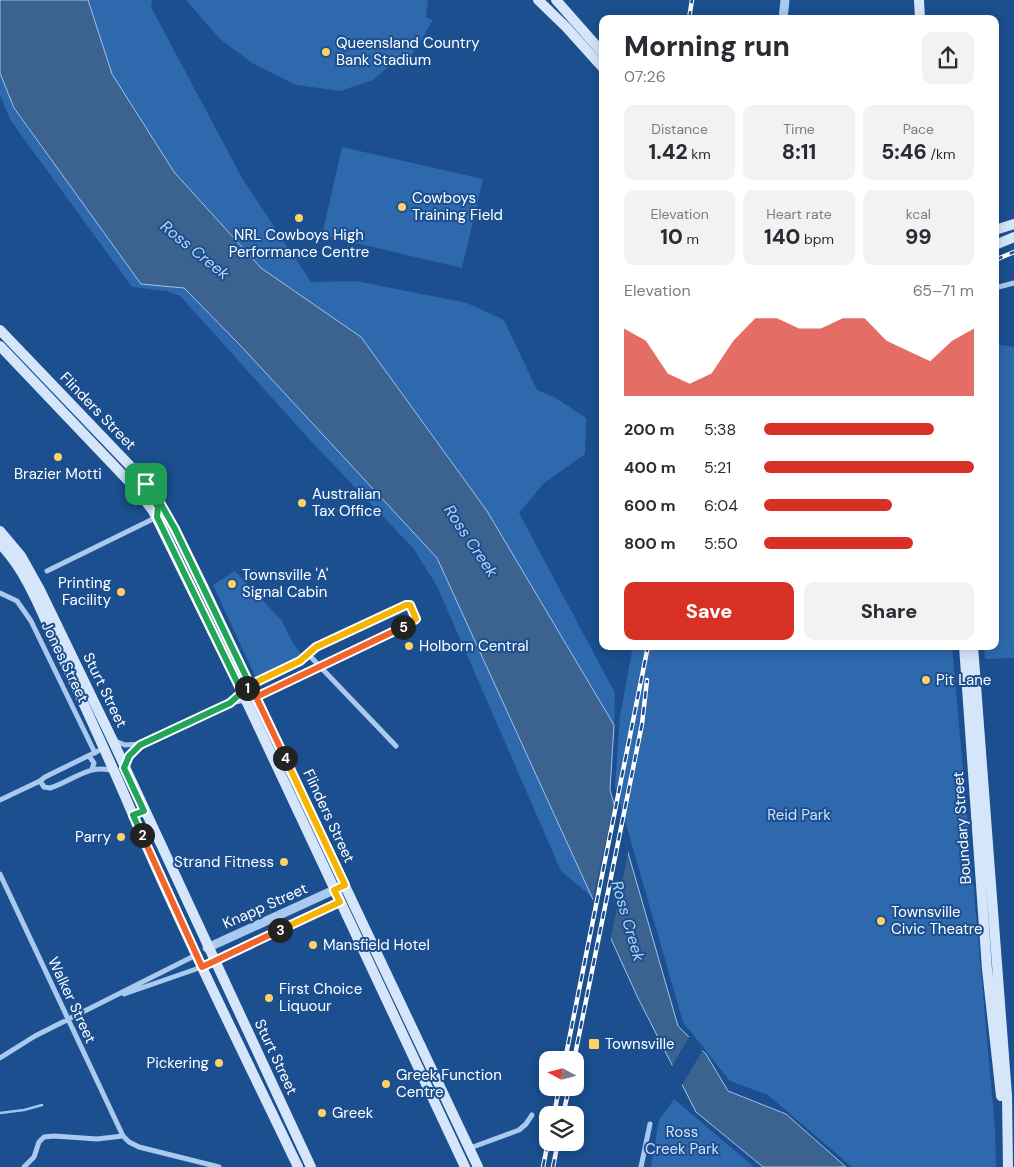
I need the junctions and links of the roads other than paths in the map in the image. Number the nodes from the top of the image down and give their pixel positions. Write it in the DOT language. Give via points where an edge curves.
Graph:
graph roads {
  1 [pos="538,0"];
  2 [pos="556,0"];
  3 [pos="785,0"];
  4 [pos="919,0"];
  5 [pos="783,15"];
  6 [pos="920,15"];
  7 [pos="599,49"];
  8 [pos="599,63"];
  9 [pos="1014,224"];
  10 [pos="999,229"];
  11 [pos="1014,237"];
  12 [pos="999,243"];
  13 [pos="1014,284"];
  14 [pos="999,287"];
  15 [pos="0,330"];
  16 [pos="0,346"];
  17 [pos="135,471"];
  18 [pos="157,517"];
  19 [pos="0,531"];
  20 [pos="0,544"];
  21 [pos="47,571"];
  22 [pos="0,593"];
  23 [pos="964,650"];
  24 [pos="972,650"];
  25 [pos="308,654"];
  26 [pos="319,667"];
  27 [pos="248,693"];
  28 [pos="230,703"];
  29 [pos="112,740"];
  30 [pos="144,743"];
  31 [pos="396,746"];
  32 [pos="100,750"];
  33 [pos="89,756"];
  34 [pos="92,769"];
  35 [pos="120,770"];
  36 [pos="40,782"];
  37 [pos="0,800"];
  38 [pos="144,811"];
  39 [pos="133,815"];
  40 [pos="0,874"];
  41 [pos="345,885"];
  42 [pos="334,890"];
  43 [pos="350,897"];
  44 [pos="340,902"];
  45 [pos="230,937"];
  46 [pos="208,948"];
  47 [pos="236,950"];
  48 [pos="196,954"];
  49 [pos="214,961"];
  50 [pos="173,966"];
  51 [pos="202,967"];
  52 [pos="178,976"];
  53 [pos="114,997"];
  54 [pos="68,1020"];
  55 [pos="0,1058"];
  56 [pos="532,1115"];
  57 [pos="650,1124"];
  58 [pos="1008,1126"];
  59 [pos="122,1136"];
  60 [pos="470,1148"];
  61 [pos="291,1154"];
  62 [pos="198,1164"];
  63 [pos="24,1167"];
  64 [pos="219,1167"];
  65 [pos="288,1167"];
  66 [pos="298,1167"];
  67 [pos="311,1167"];
  68 [pos="465,1167"];
  69 [pos="478,1167"];
  70 [pos="641,1167"];
  71 [pos="1008,1167"];
  1 -- 8 [label="main road"];
  2 -- 7 [label="main road"];
  3 -- 5 [label="street"];
  4 -- 6 [label="main road"];
  9 -- 10 [label="main road"];
  11 -- 12 [label="main road"];
  13 -- 14 [label="street"];
  15 -- 17 [label="main road, Flinders Street"];
  16 -- 18 [label="main road, Flinders Street" via="138,491"];
  17 -- 18 [label="main road" via="158,507"];
  17 -- 27 [label="main road, Flinders Street" via="166,512"];
  18 -- 21 [label="street"];
  18 -- 27 [label="main road, Flinders Street"];
  19 -- 29 [label="main road, Sturt Street" via="28,568"];
  20 -- 32 [label="main road, Sturt Street" via="31,590"];
  22 -- 32 [label="street, Jones Street" via="17,602 31,621"];
  23 -- 58 [label="main road, Boundary Street" via="992,1027"];
  24 -- 58 [label="main road, Boundary Street"];
  25 -- 26 [label="street"];
  25 -- 26 [label="street" via="316,647 406,605 411,606 417,617 414,621"];
  25 -- 27 [label="street"];
  26 -- 27 [label="street"];
  26 -- 31 [label="street"];
  27 -- 28 [label="street"];
  27 -- 28 [label="street"];
  27 -- 41 [label="main road, Flinders Street"];
  27 -- 42 [label="main road, Flinders Street"];
  28 -- 30 [label="street"];
  29 -- 30 [label="street" via="125,745"];
  29 -- 35 [label="main road, Sturt Street"];
  30 -- 35 [label="street" via="131,753"];
  32 -- 33 [label="street"];
  32 -- 35 [label="main road, Sturt Street"];
  33 -- 34 [label="street" via="94,763"];
  33 -- 36 [label="street"];
  34 -- 35 [label="street"];
  34 -- 36 [label="street" via="50,788"];
  35 -- 38 [label="main road, Sturt Street"];
  35 -- 39 [label="main road, Sturt Street"];
  36 -- 37 [label="street"];
  38 -- 39 [label="main road"];
  38 -- 46 [label="main road, Sturt Street"];
  39 -- 48 [label="main road, Sturt Street"];
  40 -- 54 [label="street, Walker Street"];
  41 -- 42 [label="main road"];
  41 -- 43 [label="main road, Flinders Street"];
  42 -- 44 [label="main road, Flinders Street"];
  42 -- 45 [label="street, Knapp Street"];
  43 -- 44 [label="main road"];
  43 -- 60 [label="main road, Flinders Street"];
  44 -- 47 [label="street, Knapp Street"];
  44 -- 68 [label="main road, Flinders Street"];
  45 -- 46 [label="street, Knapp Street"];
  45 -- 47 [label="street"];
  46 -- 48 [label="main road"];
  46 -- 49 [label="main road, Sturt Street"];
  47 -- 49 [label="street, Knapp Street"];
  48 -- 50 [label="street"];
  48 -- 51 [label="main road, Sturt Street"];
  49 -- 51 [label="main road"];
  49 -- 67 [label="main road, Sturt Street"];
  50 -- 52 [label="street"];
  50 -- 53 [label="street"];
  51 -- 52 [label="street"];
  51 -- 61 [label="main road, Sturt Street"];
  52 -- 53 [label="street"];
  53 -- 54 [label="street"];
  54 -- 55 [label="street"];
  54 -- 59 [label="street, Walker Street"];
  56 -- 60 [label="street" via="519,1130"];
  57 -- 70 [label="street"];
  58 -- 71 [label="main road, Boundary Street"];
  59 -- 62 [label="street" via="133,1145"];
  59 -- 63 [label="street" via="97,1139 44,1137"];
  60 -- 69 [label="main road, Flinders Street"];
  61 -- 65 [label="main road"];
  61 -- 66 [label="main road, Sturt Street"];
  62 -- 64 [label="street"];
}
